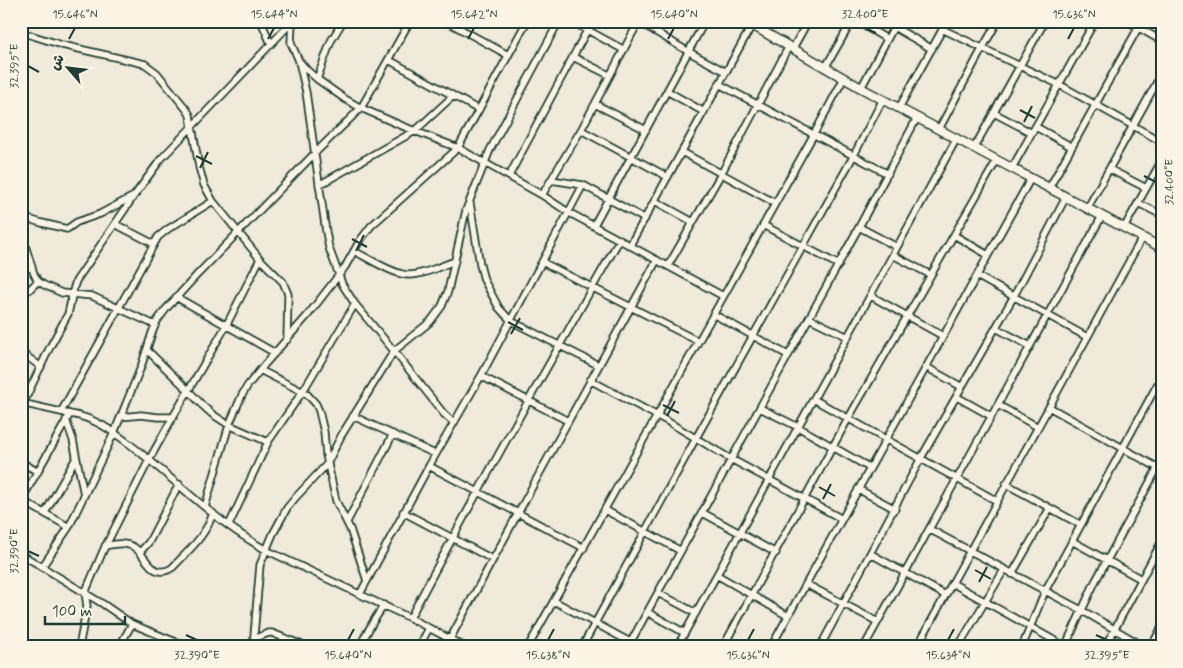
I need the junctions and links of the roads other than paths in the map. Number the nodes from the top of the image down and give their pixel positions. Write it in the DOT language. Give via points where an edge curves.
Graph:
graph roads {
  1 [pos="261,21"];
  2 [pos="343,21"];
  3 [pos="410,21"];
  4 [pos="446,21"];
  5 [pos="526,21"];
  6 [pos="558,21"];
  7 [pos="571,21"];
  8 [pos="592,21"];
  9 [pos="705,21"];
  10 [pos="808,21"];
  11 [pos="852,21"];
  12 [pos="856,21"];
  13 [pos="947,21"];
  14 [pos="998,21"];
  15 [pos="1045,21"];
  16 [pos="1095,21"];
  17 [pos="1127,21"];
  18 [pos="292,22"];
  19 [pos="639,22"];
  20 [pos="754,24"];
  21 [pos="895,24"];
  22 [pos="1140,24"];
  23 [pos="942,29"];
  24 [pos="588,30"];
  25 [pos="21,32"];
  26 [pos="887,39"];
  27 [pos="1162,41"];
  28 [pos="271,44"];
  29 [pos="791,47"];
  30 [pos="932,49"];
  31 [pos="982,49"];
  32 [pos="624,50"];
  33 [pos="689,52"];
  34 [pos="508,55"];
  35 [pos="573,57"];
  36 [pos="389,60"];
  37 [pos="299,61"];
  38 [pos="1020,67"];
  39 [pos="825,68"];
  40 [pos="726,72"];
  41 [pos="1162,72"];
  42 [pos="609,76"];
  43 [pos="844,78"];
  44 [pos="316,79"];
  45 [pos="719,84"];
  46 [pos="1060,86"];
  47 [pos="861,88"];
  48 [pos="667,92"];
  49 [pos="453,96"];
  50 [pos="883,100"];
  51 [pos="595,104"];
  52 [pos="758,104"];
  53 [pos="1095,105"];
  54 [pos="361,108"];
  55 [pos="899,108"];
  56 [pos="479,110"];
  57 [pos="704,112"];
  58 [pos="994,113"];
  59 [pos="917,118"];
  60 [pos="193,125"];
  61 [pos="1133,126"];
  62 [pos="1036,127"];
  63 [pos="939,129"];
  64 [pos="581,130"];
  65 [pos="646,130"];
  66 [pos="416,131"];
  67 [pos="1032,133"];
  68 [pos="814,134"];
  69 [pos="957,138"];
  70 [pos="1162,142"];
  71 [pos="1072,147"];
  72 [pos="458,148"];
  73 [pos="974,148"];
  74 [pos="682,152"];
  75 [pos="315,153"];
  76 [pos="854,155"];
  77 [pos="631,157"];
  78 [pos="996,160"];
  79 [pos="1162,160"];
  80 [pos="484,163"];
  81 [pos="1012,168"];
  82 [pos="1109,169"];
  83 [pos="721,174"];
  84 [pos="888,174"];
  85 [pos="509,176"];
  86 [pos="668,177"];
  87 [pos="1031,178"];
  88 [pos="551,180"];
  89 [pos="319,185"];
  90 [pos="583,185"];
  91 [pos="1049,188"];
  92 [pos="1146,188"];
  93 [pos="542,195"];
  94 [pos="134,196"];
  95 [pos="1066,197"];
  96 [pos="608,199"];
  97 [pos="470,200"];
  98 [pos="213,201"];
  99 [pos="655,201"];
  100 [pos="775,203"];
  101 [pos="1138,203"];
  102 [pos="1088,209"];
  103 [pos="568,212"];
  104 [pos="1162,215"];
  105 [pos="1102,216"];
  106 [pos="21,217"];
  107 [pos="645,218"];
  108 [pos="693,222"];
  109 [pos="115,224"];
  110 [pos="763,224"];
  111 [pos="594,225"];
  112 [pos="859,227"];
  113 [pos="1124,228"];
  114 [pos="21,232"];
  115 [pos="239,232"];
  116 [pos="954,235"];
  117 [pos="1142,238"];
  118 [pos="620,239"];
  119 [pos="154,244"];
  120 [pos="630,245"];
  121 [pos="803,246"];
  122 [pos="897,247"];
  123 [pos="1162,248"];
  124 [pos="354,251"];
  125 [pos="893,255"];
  126 [pos="988,255"];
  127 [pos="260,259"];
  128 [pos="657,260"];
  129 [pos="454,261"];
  130 [pos="542,262"];
  131 [pos="839,265"];
  132 [pos="668,266"];
  133 [pos="32,267"];
  134 [pos="21,270"];
  135 [pos="339,275"];
  136 [pos="931,275"];
  137 [pos="977,276"];
  138 [pos="38,281"];
  139 [pos="592,288"];
  140 [pos="21,291"];
  141 [pos="72,294"];
  142 [pos="723,296"];
  143 [pos="871,296"];
  144 [pos="1014,296"];
  145 [pos="176,297"];
  146 [pos="355,304"];
  147 [pos="630,307"];
  148 [pos="118,308"];
  149 [pos="713,314"];
  150 [pos="1047,314"];
  151 [pos="908,316"];
  152 [pos="809,318"];
  153 [pos="511,321"];
  154 [pos="155,325"];
  155 [pos="226,326"];
  156 [pos="996,328"];
  157 [pos="753,336"];
  158 [pos="943,336"];
  159 [pos="848,337"];
  160 [pos="1087,337"];
  161 [pos="287,340"];
  162 [pos="698,341"];
  163 [pos="559,346"];
  164 [pos="1030,346"];
  165 [pos="147,350"];
  166 [pos="394,351"];
  167 [pos="21,352"];
  168 [pos="275,353"];
  169 [pos="788,355"];
  170 [pos="598,365"];
  171 [pos="926,367"];
  172 [pos="41,368"];
  173 [pos="260,370"];
  174 [pos="482,376"];
  175 [pos="1162,376"];
  176 [pos="590,380"];
  177 [pos="962,387"];
  178 [pos="188,390"];
  179 [pos="303,391"];
  180 [pos="957,397"];
  181 [pos="528,400"];
  182 [pos="814,400"];
  183 [pos="22,405"];
  184 [pos="998,405"];
  185 [pos="1049,407"];
  186 [pos="760,408"];
  187 [pos="61,412"];
  188 [pos="353,416"];
  189 [pos="657,416"];
  190 [pos="992,416"];
  191 [pos="68,417"];
  192 [pos="120,417"];
  193 [pos="172,417"];
  194 [pos="848,419"];
  195 [pos="568,421"];
  196 [pos="454,423"];
  197 [pos="229,425"];
  198 [pos="798,427"];
  199 [pos="1038,427"];
  200 [pos="114,433"];
  201 [pos="393,434"];
  202 [pos="696,438"];
  203 [pos="886,438"];
  204 [pos="268,442"];
  205 [pos="833,447"];
  206 [pos="1122,448"];
  207 [pos="436,454"];
  208 [pos="76,458"];
  209 [pos="922,458"];
  210 [pos="731,459"];
  211 [pos="150,460"];
  212 [pos="1162,460"];
  213 [pos="21,462"];
  214 [pos="327,464"];
  215 [pos="429,466"];
  216 [pos="870,468"];
  217 [pos="1160,469"];
  218 [pos="38,472"];
  219 [pos="769,478"];
  220 [pos="957,478"];
  221 [pos="179,484"];
  222 [pos="1006,484"];
  223 [pos="858,489"];
  224 [pos="477,492"];
  225 [pos="84,495"];
  226 [pos="805,499"];
  227 [pos="21,500"];
  228 [pos="997,501"];
  229 [pos="205,507"];
  230 [pos="1050,508"];
  231 [pos="895,509"];
  232 [pos="605,510"];
  233 [pos="403,512"];
  234 [pos="212,513"];
  235 [pos="518,513"];
  236 [pos="702,513"];
  237 [pos="45,514"];
  238 [pos="842,519"];
  239 [pos="347,522"];
  240 [pos="228,525"];
  241 [pos="1081,525"];
  242 [pos="69,527"];
  243 [pos="929,529"];
  244 [pos="645,532"];
  245 [pos="740,532"];
  246 [pos="452,538"];
  247 [pos="1072,541"];
  248 [pos="1162,541"];
  249 [pos="105,546"];
  250 [pos="584,548"];
  251 [pos="266,550"];
  252 [pos="681,551"];
  253 [pos="970,551"];
  254 [pos="140,552"];
  255 [pos="776,552"];
  256 [pos="21,554"];
  257 [pos="871,554"];
  258 [pos="492,560"];
  259 [pos="1108,560"];
  260 [pos="42,566"];
  261 [pos="1004,570"];
  262 [pos="905,573"];
  263 [pos="1012,574"];
  264 [pos="717,575"];
  265 [pos="1141,579"];
  266 [pos="367,581"];
  267 [pos="952,583"];
  268 [pos="806,584"];
  269 [pos="1045,591"];
  270 [pos="85,593"];
  271 [pos="658,593"];
  272 [pos="360,594"];
  273 [pos="946,595"];
  274 [pos="751,596"];
  275 [pos="554,601"];
  276 [pos="986,601"];
  277 [pos="843,604"];
  278 [pos="384,605"];
  279 [pos="1083,611"];
  280 [pos="647,612"];
  281 [pos="696,613"];
  282 [pos="788,616"];
  283 [pos="410,618"];
  284 [pos="595,622"];
  285 [pos="878,622"];
  286 [pos="132,624"];
  287 [pos="1030,626"];
  288 [pos="1162,627"];
  289 [pos="429,628"];
  290 [pos="1114,630"];
  291 [pos="685,633"];
  292 [pos="255,638"];
  293 [pos="450,639"];
  294 [pos="171,640"];
  295 [pos="629,644"];
  296 [pos="1055,644"];
  297 [pos="79,647"];
  298 [pos="119,647"];
  299 [pos="167,647"];
  300 [pos="192,647"];
  301 [pos="209,647"];
  302 [pos="223,647"];
  303 [pos="253,647"];
  304 [pos="307,647"];
  305 [pos="359,647"];
  306 [pos="419,647"];
  307 [pos="465,647"];
  308 [pos="528,647"];
  309 [pos="582,647"];
  310 [pos="677,647"];
  311 [pos="723,647"];
  312 [pos="771,647"];
  313 [pos="821,647"];
  314 [pos="864,647"];
  315 [pos="917,647"];
  316 [pos="958,647"];
  317 [pos="1022,647"];
  318 [pos="1066,647"];
  319 [pos="1105,647"];
  320 [pos="1145,647"];
  321 [pos="1151,647"];
  1 -- 28 [label="street"];
  2 -- 44 [label="street"];
  3 -- 36 [label="street"];
  4 -- 34 [label="street"];
  5 -- 34 [label="street"];
  6 -- 80 [label="street"];
  7 -- 24 [label="street"];
  8 -- 24 [label="street"];
  9 -- 33 [label="street"];
  10 -- 29 [label="street"];
  11 -- 39 [label="street"];
  12 -- 26 [label="street"];
  13 -- 23 [label="street"];
  14 -- 31 [label="street"];
  15 -- 38 [label="street"];
  16 -- 46 [label="street"];
  17 -- 22 [label="street"];
  18 -- 28 [label="street"];
  18 -- 37 [label="street" via="291,42"];
  19 -- 32 [label="street"];
  19 -- 33 [label="street"];
  20 -- 29 [label="street"];
  20 -- 40 [label="street"];
  21 -- 26 [label="street"];
  21 -- 30 [label="street"];
  22 -- 27 [label="street"];
  22 -- 53 [label="street"];
  23 -- 30 [label="street"];
  23 -- 31 [label="street"];
  24 -- 32 [label="street"];
  24 -- 35 [label="street"];
  25 -- 60 [label="street" via="55,44 145,64 188,110"];
  26 -- 47 [label="street"];
  28 -- 60 [label="street"];
  29 -- 39 [label="street"];
  29 -- 52 [label="street"];
  30 -- 55 [label="street"];
  31 -- 38 [label="street"];
  31 -- 63 [label="street"];
  32 -- 42 [label="street"];
  33 -- 40 [label="street"];
  33 -- 48 [label="street"];
  34 -- 56 [label="street"];
  35 -- 42 [label="street"];
  35 -- 85 [label="street"];
  36 -- 49 [label="street"];
  36 -- 54 [label="street"];
  37 -- 44 [label="street"];
  37 -- 75 [label="street"];
  38 -- 46 [label="street"];
  38 -- 58 [label="street"];
  39 -- 43 [label="street"];
  40 -- 45 [label="street"];
  41 -- 61 [label="street"];
  42 -- 51 [label="street"];
  43 -- 47 [label="street"];
  43 -- 68 [label="street"];
  44 -- 54 [label="street"];
  45 -- 52 [label="street"];
  45 -- 57 [label="street"];
  46 -- 53 [label="street"];
  46 -- 62 [label="street"];
  47 -- 50 [label="street"];
  48 -- 57 [label="street"];
  48 -- 65 [label="street"];
  49 -- 56 [label="street"];
  49 -- 66 [label="street"];
  50 -- 55 [label="street"];
  50 -- 76 [label="street"];
  51 -- 64 [label="street"];
  51 -- 65 [label="street"];
  52 -- 68 [label="street"];
  52 -- 83 [label="street"];
  53 -- 61 [label="street"];
  53 -- 71 [label="street"];
  54 -- 66 [label="street"];
  54 -- 75 [label="street"];
  55 -- 59 [label="street"];
  56 -- 72 [label="street"];
  57 -- 74 [label="street"];
  58 -- 67 [label="street"];
  58 -- 73 [label="street"];
  59 -- 63 [label="street"];
  59 -- 84 [label="street"];
  60 -- 94 [label="street" via="161,159"];
  60 -- 98 [label="street" via="201,178"];
  61 -- 70 [label="street"];
  61 -- 82 [label="street"];
  62 -- 67 [label="street"];
  62 -- 71 [label="street"];
  63 -- 69 [label="street"];
  64 -- 77 [label="street"];
  64 -- 88 [label="street"];
  65 -- 77 [label="street"];
  66 -- 72 [label="street"];
  66 -- 89 [label="street"];
  67 -- 81 [label="street"];
  68 -- 76 [label="street"];
  68 -- 100 [label="street"];
  69 -- 73 [label="street"];
  69 -- 122 [label="street"];
  71 -- 91 [label="street"];
  72 -- 80 [label="street"];
  72 -- 124 [label="street" via="372,226"];
  73 -- 78 [label="street"];
  74 -- 83 [label="street"];
  74 -- 86 [label="street"];
  75 -- 89 [label="street"];
  75 -- 115 [label="street"];
  76 -- 84 [label="street"];
  76 -- 121 [label="street"];
  77 -- 86 [label="street"];
  77 -- 96 [label="street"];
  78 -- 81 [label="street"];
  78 -- 116 [label="street"];
  79 -- 92 [label="street"];
  80 -- 85 [label="street"];
  80 -- 97 [label="street"];
  81 -- 87 [label="street"];
  82 -- 92 [label="street"];
  82 -- 102 [label="street"];
  83 -- 100 [label="street"];
  83 -- 108 [label="street"];
  84 -- 112 [label="street"];
  85 -- 93 [label="street"];
  86 -- 99 [label="street"];
  87 -- 91 [label="street"];
  87 -- 126 [label="street"];
  88 -- 90 [label="street"];
  88 -- 93 [label="street"];
  89 -- 135 [label="street" via="326,232"];
  90 -- 96 [label="street"];
  90 -- 103 [label="street"];
  91 -- 95 [label="street"];
  92 -- 101 [label="street"];
  93 -- 103 [label="street"];
  94 -- 106 [label="street" via="67,229"];
  94 -- 109 [label="street"];
  95 -- 102 [label="street"];
  95 -- 144 [label="street"];
  96 -- 107 [label="street"];
  96 -- 111 [label="street"];
  97 -- 129 [label="street"];
  97 -- 153 [label="street" via="484,280 499,308"];
  98 -- 115 [label="street"];
  98 -- 119 [label="street" via="162,233"];
  99 -- 107 [label="street"];
  99 -- 108 [label="street"];
  100 -- 110 [label="street"];
  101 -- 104 [label="street"];
  101 -- 113 [label="street"];
  102 -- 105 [label="street"];
  103 -- 111 [label="street"];
  103 -- 130 [label="street"];
  105 -- 113 [label="street"];
  105 -- 150 [label="street"];
  107 -- 120 [label="street"];
  108 -- 132 [label="street"];
  109 -- 119 [label="street"];
  109 -- 141 [label="street" via="79,276"];
  110 -- 121 [label="street"];
  110 -- 142 [label="street"];
  111 -- 118 [label="street"];
  112 -- 122 [label="street"];
  112 -- 131 [label="street"];
  113 -- 117 [label="street"];
  114 -- 133 [label="street"];
  115 -- 127 [label="street"];
  115 -- 145 [label="street"];
  116 -- 126 [label="street"];
  116 -- 136 [label="street"];
  117 -- 123 [label="street"];
  117 -- 160 [label="street"];
  118 -- 120 [label="street"];
  118 -- 139 [label="street"];
  119 -- 148 [label="street"];
  120 -- 128 [label="street"];
  121 -- 131 [label="street"];
  121 -- 157 [label="street"];
  122 -- 125 [label="street"];
  124 -- 129 [label="street" via="407,275"];
  124 -- 135 [label="street"];
  125 -- 136 [label="street"];
  125 -- 143 [label="street"];
  126 -- 137 [label="street"];
  127 -- 155 [label="street"];
  127 -- 161 [label="street" via="283,282 288,294"];
  128 -- 132 [label="street"];
  128 -- 147 [label="street"];
  129 -- 166 [label="street" via="445,300 437,314"];
  130 -- 139 [label="street"];
  130 -- 153 [label="street"];
  131 -- 152 [label="street"];
  132 -- 142 [label="street"];
  133 -- 134 [label="street"];
  133 -- 138 [label="street"];
  135 -- 146 [label="street"];
  135 -- 161 [label="street"];
  136 -- 151 [label="street"];
  137 -- 144 [label="street"];
  137 -- 158 [label="street"];
  138 -- 140 [label="street" via="29,290"];
  138 -- 141 [label="street" via="57,292"];
  139 -- 147 [label="street"];
  139 -- 163 [label="street"];
  141 -- 148 [label="street" via="92,296"];
  141 -- 172 [label="street" via="68,314"];
  142 -- 149 [label="street"];
  143 -- 151 [label="street"];
  143 -- 159 [label="street"];
  144 -- 150 [label="street"];
  144 -- 156 [label="street"];
  145 -- 154 [label="street"];
  145 -- 155 [label="street"];
  146 -- 166 [label="street"];
  146 -- 179 [label="street"];
  147 -- 162 [label="street"];
  147 -- 170 [label="street"];
  148 -- 154 [label="street"];
  148 -- 187 [label="street"];
  149 -- 157 [label="street"];
  149 -- 162 [label="street"];
  150 -- 160 [label="street"];
  150 -- 164 [label="street"];
  151 -- 158 [label="street"];
  151 -- 194 [label="street"];
  152 -- 159 [label="street"];
  152 -- 169 [label="street"];
  153 -- 163 [label="street"];
  153 -- 174 [label="street"];
  154 -- 165 [label="street"];
  155 -- 168 [label="street"];
  155 -- 178 [label="street"];
  156 -- 164 [label="street"];
  156 -- 177 [label="street"];
  157 -- 169 [label="street"];
  157 -- 202 [label="street"];
  158 -- 171 [label="street"];
  159 -- 182 [label="street"];
  160 -- 185 [label="street"];
  161 -- 168 [label="street"];
  162 -- 189 [label="street"];
  163 -- 170 [label="street"];
  163 -- 181 [label="street"];
  164 -- 184 [label="street"];
  165 -- 178 [label="street"];
  165 -- 192 [label="street"];
  166 -- 188 [label="street"];
  166 -- 196 [label="street"];
  167 -- 172 [label="street"];
  168 -- 173 [label="street"];
  169 -- 186 [label="street"];
  170 -- 176 [label="street"];
  171 -- 177 [label="street"];
  171 -- 203 [label="street"];
  172 -- 183 [label="street"];
  173 -- 179 [label="street"];
  173 -- 197 [label="street" via="242,395"];
  174 -- 181 [label="street"];
  174 -- 196 [label="street"];
  175 -- 206 [label="street"];
  176 -- 189 [label="street"];
  176 -- 195 [label="street"];
  177 -- 180 [label="street"];
  178 -- 193 [label="street"];
  178 -- 197 [label="street" via="212,414"];
  179 -- 204 [label="street"];
  179 -- 214 [label="street" via="319,410"];
  180 -- 190 [label="street"];
  180 -- 209 [label="street"];
  181 -- 195 [label="street"];
  181 -- 224 [label="street"];
  182 -- 194 [label="street"];
  182 -- 198 [label="street"];
  183 -- 187 [label="street"];
  184 -- 190 [label="street"];
  184 -- 199 [label="street"];
  185 -- 199 [label="street"];
  185 -- 206 [label="street"];
  186 -- 198 [label="street"];
  186 -- 210 [label="street"];
  187 -- 191 [label="street"];
  188 -- 201 [label="street"];
  188 -- 214 [label="street"];
  189 -- 202 [label="street"];
  189 -- 232 [label="street"];
  190 -- 220 [label="street"];
  191 -- 200 [label="street" via="94,421"];
  191 -- 208 [label="street"];
  191 -- 218 [label="street"];
  192 -- 193 [label="street" via="141,414"];
  192 -- 200 [label="street"];
  193 -- 211 [label="street"];
  194 -- 203 [label="street"];
  194 -- 205 [label="street"];
  195 -- 235 [label="street"];
  196 -- 207 [label="street"];
  197 -- 204 [label="street"];
  197 -- 229 [label="street"];
  198 -- 205 [label="street"];
  198 -- 219 [label="street"];
  199 -- 222 [label="street"];
  200 -- 211 [label="street"];
  200 -- 225 [label="street"];
  201 -- 207 [label="street"];
  201 -- 239 [label="street"];
  202 -- 210 [label="street"];
  202 -- 244 [label="street"];
  203 -- 209 [label="street"];
  203 -- 216 [label="street"];
  204 -- 240 [label="street"];
  205 -- 216 [label="street"];
  205 -- 226 [label="street"];
  206 -- 217 [label="street"];
  206 -- 241 [label="street"];
  207 -- 215 [label="street"];
  208 -- 225 [label="street"];
  208 -- 237 [label="street"];
  209 -- 220 [label="street"];
  209 -- 231 [label="street"];
  210 -- 219 [label="street"];
  210 -- 236 [label="street"];
  211 -- 221 [label="street"];
  211 -- 249 [label="street"];
  212 -- 217 [label="street"];
  213 -- 218 [label="street"];
  214 -- 239 [label="street" via="336,501"];
  214 -- 251 [label="street" via="287,508"];
  215 -- 224 [label="street"];
  215 -- 233 [label="street"];
  216 -- 223 [label="street"];
  217 -- 259 [label="street"];
  218 -- 227 [label="street"];
  219 -- 226 [label="street"];
  219 -- 245 [label="street"];
  220 -- 228 [label="street"];
  220 -- 243 [label="street"];
  221 -- 229 [label="street"];
  221 -- 254 [label="street" via="152,537"];
  222 -- 228 [label="street"];
  222 -- 230 [label="street"];
  223 -- 231 [label="street"];
  223 -- 238 [label="street"];
  224 -- 235 [label="street"];
  224 -- 246 [label="street"];
  225 -- 242 [label="street"];
  226 -- 238 [label="street"];
  226 -- 255 [label="street"];
  227 -- 237 [label="street"];
  228 -- 253 [label="street"];
  229 -- 234 [label="street"];
  230 -- 241 [label="street"];
  230 -- 263 [label="street"];
  231 -- 257 [label="street"];
  232 -- 244 [label="street"];
  232 -- 250 [label="street"];
  233 -- 246 [label="street"];
  233 -- 266 [label="street"];
  234 -- 240 [label="street"];
  234 -- 254 [label="street" via="204,532 172,568 164,571 153,568"];
  235 -- 250 [label="street"];
  235 -- 258 [label="street"];
  236 -- 245 [label="street"];
  236 -- 252 [label="street"];
  237 -- 242 [label="street"];
  238 -- 268 [label="street"];
  239 -- 266 [label="street"];
  240 -- 251 [label="street"];
  241 -- 247 [label="street"];
  242 -- 260 [label="street"];
  243 -- 253 [label="street"];
  243 -- 262 [label="street"];
  244 -- 252 [label="street"];
  244 -- 284 [label="street"];
  245 -- 255 [label="street"];
  245 -- 264 [label="street"];
  246 -- 258 [label="street"];
  246 -- 283 [label="street"];
  247 -- 259 [label="street"];
  247 -- 269 [label="street"];
  248 -- 265 [label="street"];
  249 -- 254 [label="street" via="125,543"];
  249 -- 270 [label="street"];
  250 -- 275 [label="street"];
  251 -- 272 [label="street"];
  251 -- 292 [label="street" via="259,572"];
  252 -- 271 [label="street"];
  253 -- 261 [label="street"];
  253 -- 267 [label="street"];
  255 -- 274 [label="street"];
  256 -- 260 [label="street"];
  257 -- 262 [label="street"];
  257 -- 277 [label="street"];
  258 -- 293 [label="street"];
  259 -- 265 [label="street"];
  259 -- 279 [label="street"];
  260 -- 270 [label="street"];
  261 -- 263 [label="street"];
  261 -- 276 [label="street"];
  262 -- 273 [label="street"];
  262 -- 285 [label="street"];
  263 -- 269 [label="street"];
  264 -- 274 [label="street"];
  264 -- 281 [label="street"];
  265 -- 290 [label="street"];
  266 -- 272 [label="street"];
  267 -- 273 [label="street"];
  267 -- 276 [label="street"];
  268 -- 277 [label="street"];
  268 -- 282 [label="street"];
  269 -- 279 [label="street"];
  269 -- 287 [label="street"];
  270 -- 286 [label="street"];
  270 -- 297 [label="street" via="87,606"];
  271 -- 280 [label="street"];
  271 -- 281 [label="street"];
  272 -- 278 [label="street"];
  273 -- 315 [label="street"];
  274 -- 282 [label="street"];
  274 -- 311 [label="street"];
  275 -- 284 [label="street"];
  275 -- 308 [label="street"];
  276 -- 287 [label="street"];
  276 -- 316 [label="street"];
  277 -- 285 [label="street"];
  277 -- 313 [label="street"];
  278 -- 283 [label="street"];
  278 -- 305 [label="street"];
  279 -- 290 [label="street"];
  279 -- 318 [label="street"];
  280 -- 291 [label="street"];
  280 -- 295 [label="street"];
  281 -- 291 [label="street"];
  282 -- 312 [label="street"];
  283 -- 289 [label="street"];
  284 -- 295 [label="street"];
  284 -- 309 [label="street"];
  285 -- 314 [label="street"];
  286 -- 294 [label="street"];
  286 -- 298 [label="street"];
  287 -- 296 [label="street"];
  287 -- 317 [label="street"];
  288 -- 321 [label="street"];
  289 -- 293 [label="street"];
  289 -- 306 [label="street"];
  290 -- 319 [label="street"];
  290 -- 320 [label="street"];
  291 -- 310 [label="street"];
  292 -- 303 [label="street"];
  292 -- 304 [label="street" via="272,633"];
  293 -- 307 [label="street"];
  294 -- 299 [label="street"];
  294 -- 300 [label="street"];
  296 -- 318 [label="street"];
  301 -- 302 [label="street"];
}
